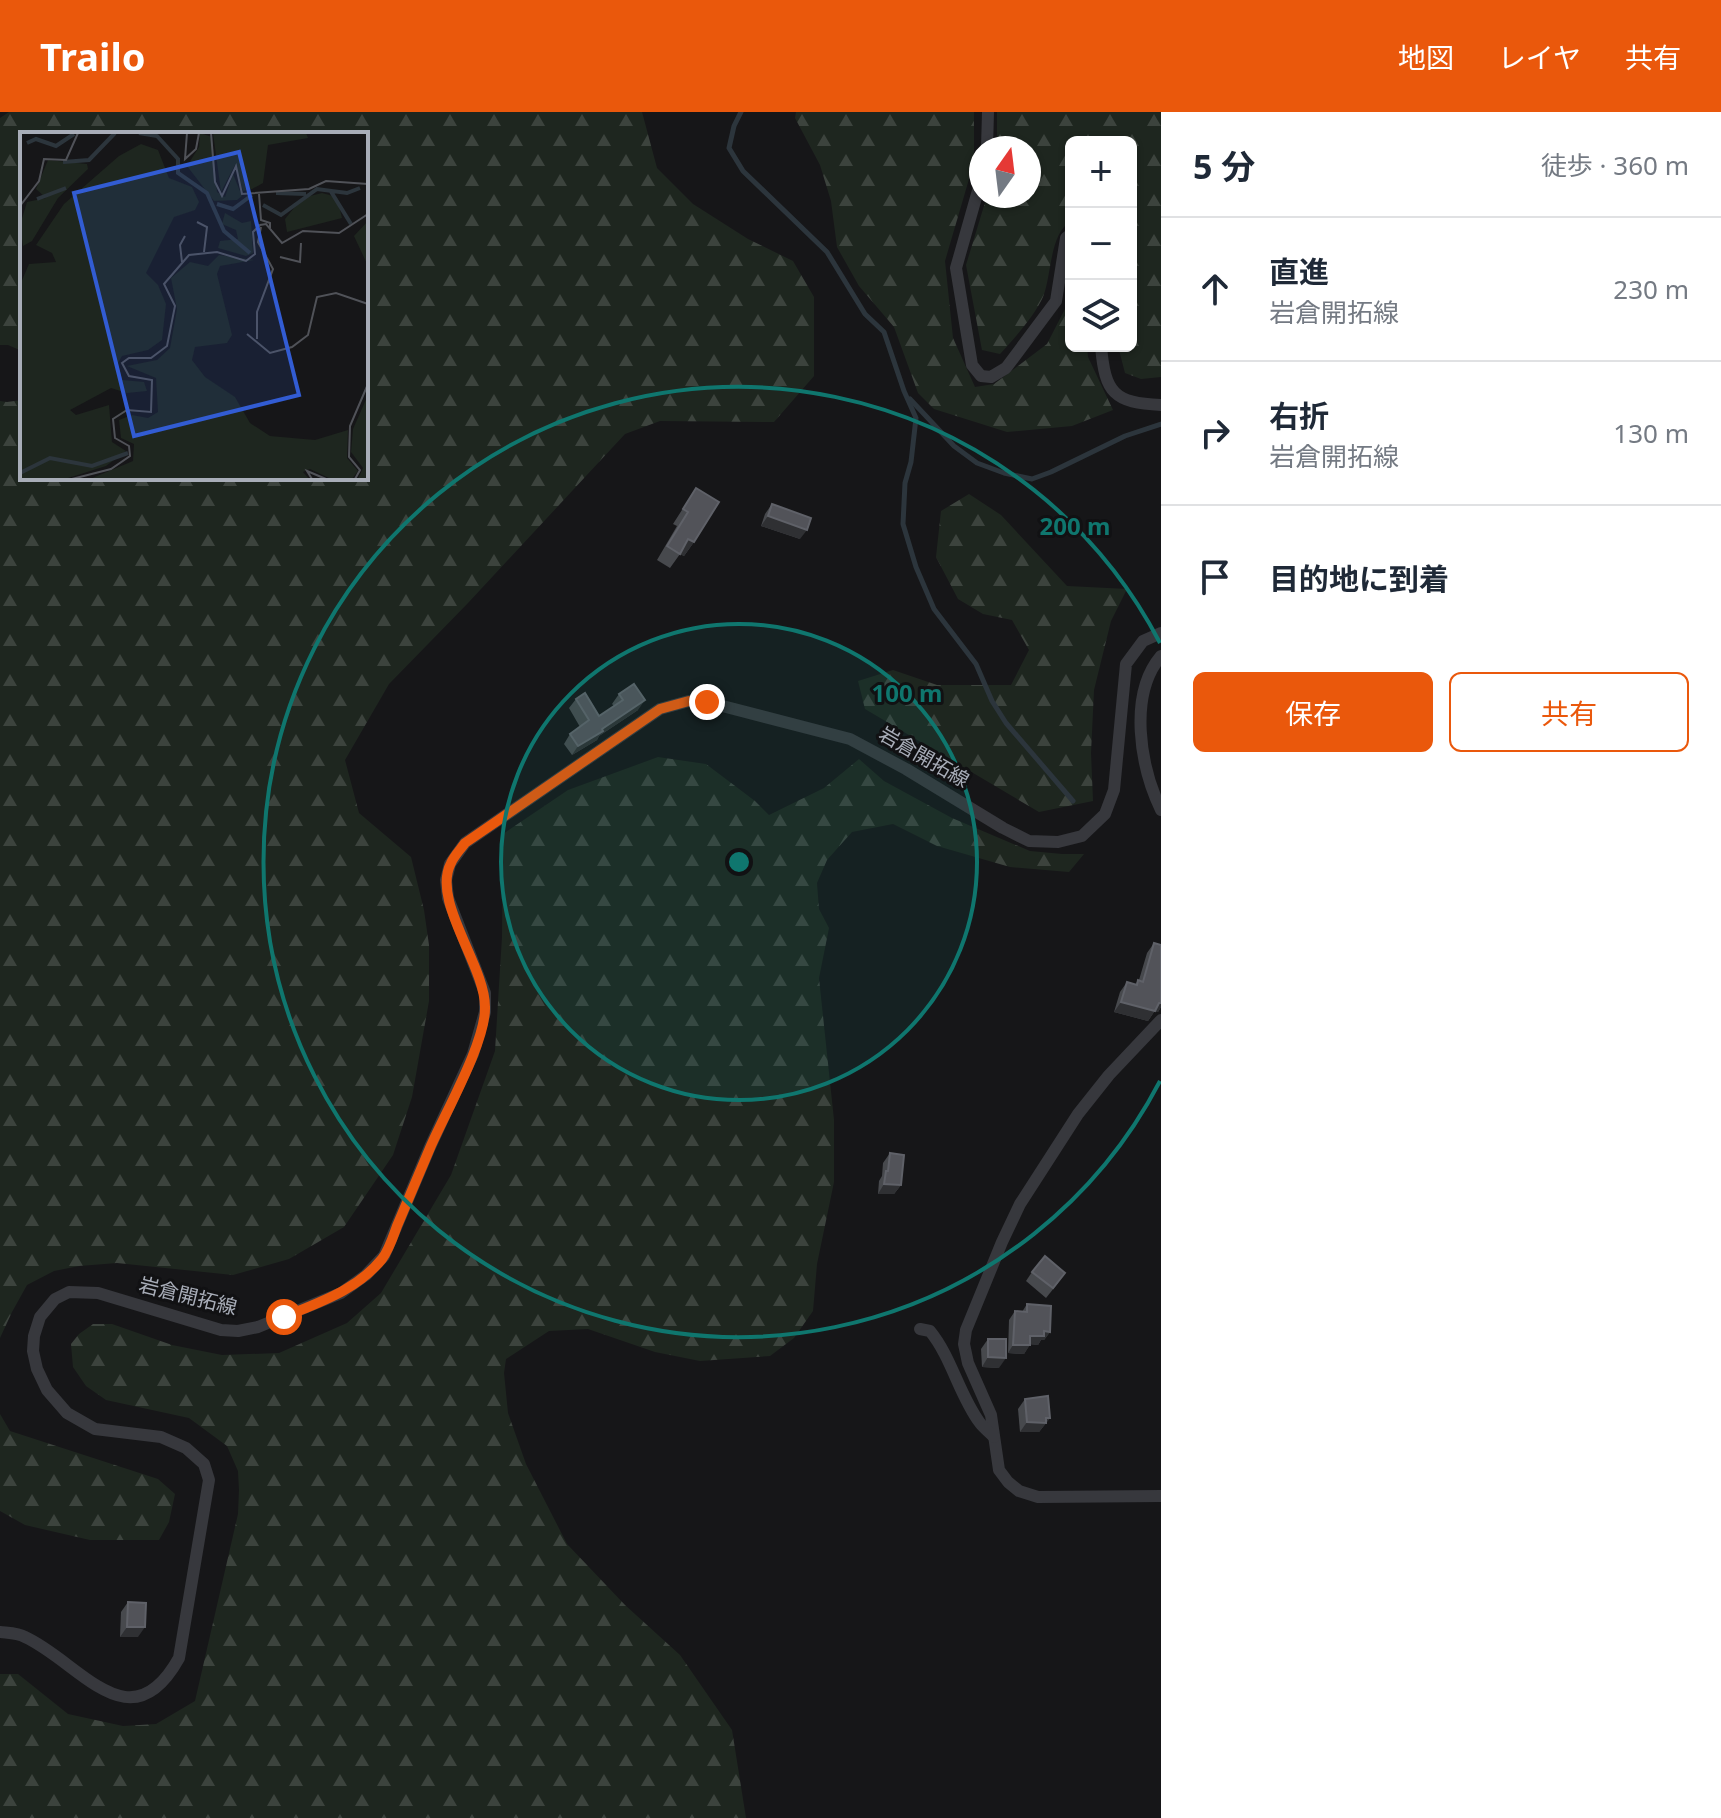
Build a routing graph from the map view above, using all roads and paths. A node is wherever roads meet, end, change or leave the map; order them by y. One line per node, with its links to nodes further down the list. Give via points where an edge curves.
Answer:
1 (988, 112): 2 (street)
2 (987, 136)
3 (973, 208): 4 (street, via 956,268 972,365 981,376 991,377 1006,368 1056,301)
4 (1065, 244)
5 (1101, 352): 6 (street, via 1117,396)
6 (1161, 405)
7 (1161, 633): 14 (street, 岩倉開拓線, via 1143,641 1126,664 1114,790 1105,814 1082,836 1029,841 850,739 689,701 660,709 465,843 450,864 448,898 485,993 485,1012 473,1054 384,1256 341,1293 238,1331 98,1293 69,1292 40,1317 33,1351 37,1369 67,1413 95,1429 161,1437 204,1464 209,1480 179,1658 169,1677 130,1699 102,1690 22,1635)
8 (1161, 656): 9 (street, via 1148,672 1142,696 1141,741)
9 (1161, 810)
10 (1161, 1020): 12 (street, via 1078,1114 1020,1204 966,1330 968,1363 991,1415)
11 (920, 1329): 12 (street, via 930,1331 941,1345 979,1422)
12 (994, 1437): 13 (street, via 999,1470 1019,1491 1038,1497)
13 (1161, 1496)
14 (0, 1632)

